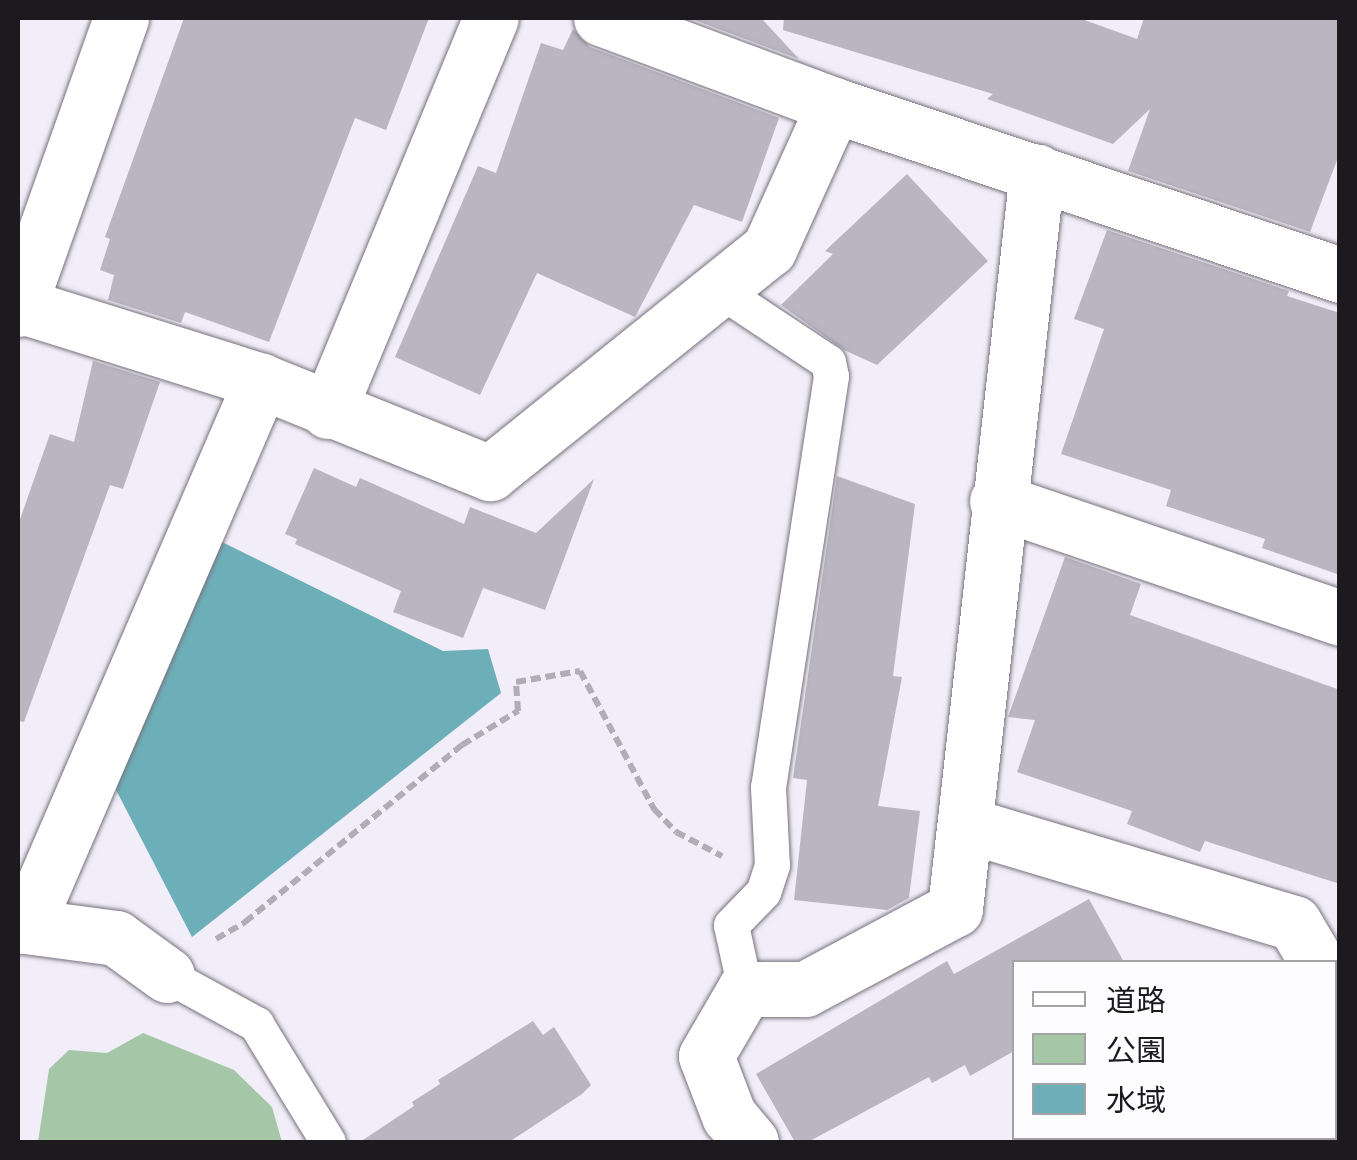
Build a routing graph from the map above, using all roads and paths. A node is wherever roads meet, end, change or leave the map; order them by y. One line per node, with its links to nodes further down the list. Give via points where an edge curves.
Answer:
1 (121, 18): 8 (street)
2 (491, 18): 10 (street)
3 (601, 18): 4 (street)
4 (834, 105): 5 (street); 7 (street, via 769,249)
5 (1037, 172): 6 (street); 11 (street)
6 (1340, 275)
7 (718, 289): 10 (street, via 490,474); 14 (lane, via 828,362 831,376 768,787)
8 (18, 307): 9 (street)
9 (261, 381): 10 (street); 15 (street)
10 (328, 411)
11 (997, 501): 12 (street); 13 (street)
12 (1340, 618)
13 (967, 824): 16 (street, via 1294,923); 18 (street, via 954,908 805,989)
14 (770, 874): 17 (path, via 676,832 654,809 580,671 516,682 518,710 462,745 246,922); 18 (lane, via 732,926)
15 (22, 925): 17 (street, via 116,938)
16 (1315, 960)
17 (166, 975): 19 (lane, via 256,1024)
18 (745, 988): 20 (street, via 706,1056 729,1116)
19 (328, 1142)
20 (751, 1142)

